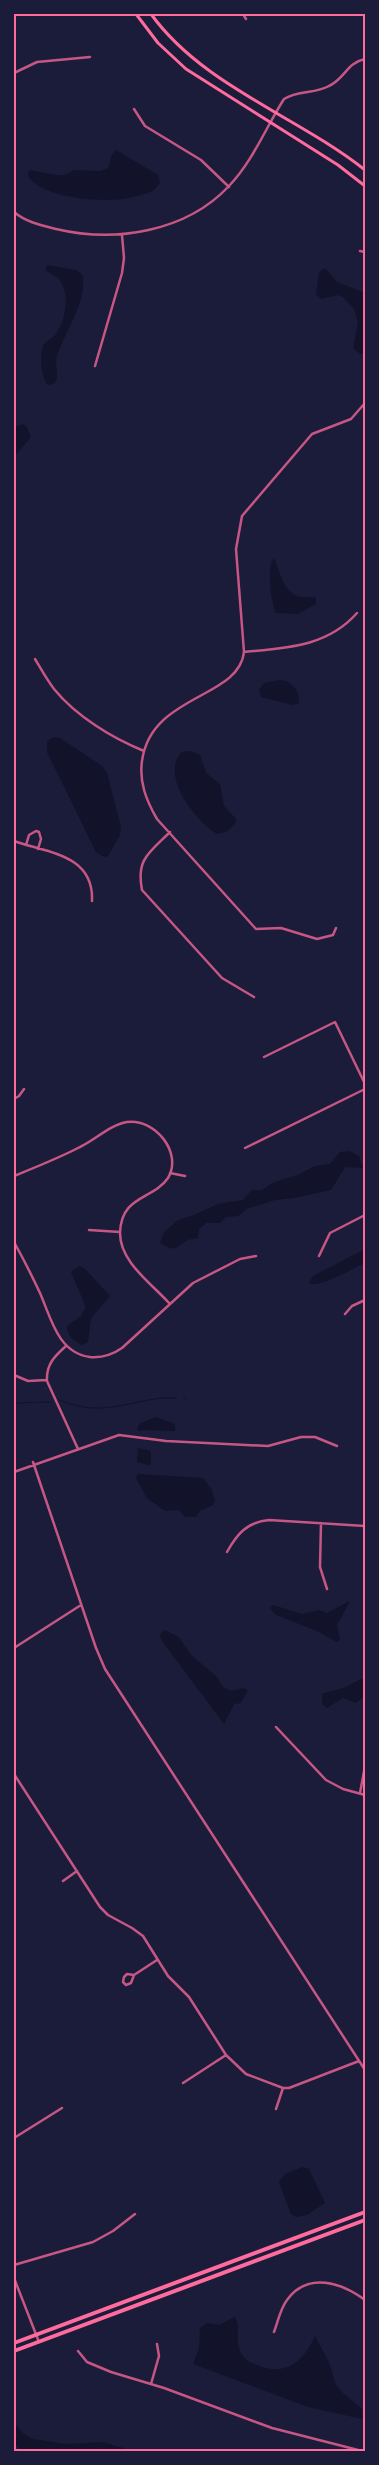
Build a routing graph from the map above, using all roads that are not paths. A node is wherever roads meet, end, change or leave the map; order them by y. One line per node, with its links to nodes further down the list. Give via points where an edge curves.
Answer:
1 (136, 14): 10 (main road, via 158,43 186,69)
2 (152, 14): 9 (main road, via 193,59)
3 (243, 14): 4 (street)
4 (246, 19)
5 (90, 57): 7 (street, via 37,62)
6 (365, 59): 9 (street, via 354,61 330,86 289,96)
7 (14, 73)
8 (134, 110): 13 (street, via 145,126 201,160)
9 (276, 111): 10 (street); 11 (main road)
10 (270, 122): 12 (main road); 13 (street)
11 (365, 170)
12 (365, 186)
13 (228, 187): 15 (street, via 207,205 186,216 166,225)
14 (14, 212): 15 (street, via 34,224 80,234)
15 (122, 235): 18 (street, via 122,273)
16 (360, 251): 17 (street)
17 (365, 252)
18 (95, 366)
19 (365, 403): 21 (street, via 351,419 312,434 242,516 236,549)
20 (357, 613): 21 (street, via 348,624 305,646)
21 (244, 652): 23 (street, via 242,666 231,678 167,715 152,732)
22 (35, 660): 23 (street, via 54,689 81,714 124,743)
23 (144, 751): 24 (street, via 141,771 148,804)
24 (170, 832): 29 (street, via 256,929 281,928 317,939 333,935); 30 (street, via 146,855 139,872 142,890 222,978)
25 (14, 841): 26 (street)
26 (26, 845): 27 (street); 27 (street, via 29,835 39,832)
27 (38, 849): 28 (street, via 67,857 78,864 92,889)
28 (92, 901)
29 (336, 928)
30 (254, 997)
31 (264, 1057): 32 (street, via 335,1022)
32 (365, 1084)
33 (24, 1089): 35 (street)
34 (365, 1089): 36 (street)
35 (14, 1099)
36 (245, 1148)
37 (170, 1173): 38 (street, via 172,1159 163,1138 152,1127 134,1122 119,1124 58,1158); 39 (street); 42 (street, via 160,1187 132,1204)
38 (14, 1176)
39 (185, 1176)
40 (365, 1215): 45 (street, via 330,1233)
41 (89, 1230): 42 (street)
42 (120, 1232): 47 (street, via 127,1257)
43 (14, 1242): 49 (street)
44 (256, 1256): 47 (street, via 240,1259 200,1279)
45 (320, 1256)
46 (365, 1300): 48 (street, via 352,1306)
47 (170, 1303): 49 (street, via 122,1348 110,1355 85,1356)
48 (345, 1314)
49 (66, 1346): 51 (street, via 51,1361)
50 (14, 1375): 51 (street, via 28,1381)
51 (47, 1380): 53 (street)
52 (337, 1446): 53 (street, via 315,1437 301,1437 268,1446 166,1441 123,1435)
53 (78, 1449): 54 (street)
54 (33, 1464): 55 (street); 60 (street)
55 (14, 1472)
56 (321, 1523): 57 (street); 58 (street, via 258,1522 239,1533); 59 (street, via 320,1560)
57 (365, 1526)
58 (227, 1552)
59 (327, 1589)
60 (81, 1605): 61 (street); 72 (street, via 105,1669)
61 (14, 1648)
62 (276, 1727): 65 (street, via 321,1776 335,1786)
63 (365, 1766): 65 (street)
64 (14, 1774): 67 (street)
65 (360, 1793): 66 (street)
66 (365, 1795)
67 (77, 1871): 68 (street); 69 (street, via 104,1911 139,1932)
68 (63, 1881)
69 (157, 1960): 70 (street); 71 (street, via 188,1997)
70 (134, 1975): 70 (street, via 132,1983 126,1985 124,1977)
71 (226, 2055): 74 (street); 75 (street, via 246,2074)
72 (359, 2061): 73 (street); 75 (street)
73 (365, 2070)
74 (183, 2083)
75 (283, 2088): 77 (street)
76 (62, 2108): 78 (street)
77 (276, 2109)
78 (14, 2138)
79 (365, 2212): 82 (main road)
80 (135, 2214): 84 (street, via 93,2242)
81 (365, 2220): 83 (main road)
82 (258, 2252): 83 (main road); 88 (main road)
83 (260, 2260): 89 (main road)
84 (14, 2265)
85 (14, 2278): 88 (street)
86 (365, 2300): 87 (street, via 339,2284 311,2284 288,2299)
87 (274, 2332)
88 (36, 2335): 89 (street); 90 (main road)
89 (39, 2342): 92 (main road)
90 (14, 2343)
91 (157, 2344): 94 (street, via 159,2356)
92 (14, 2351)
93 (78, 2351): 94 (street, via 87,2362)
94 (151, 2384): 95 (street, via 272,2428)
95 (362, 2451)

